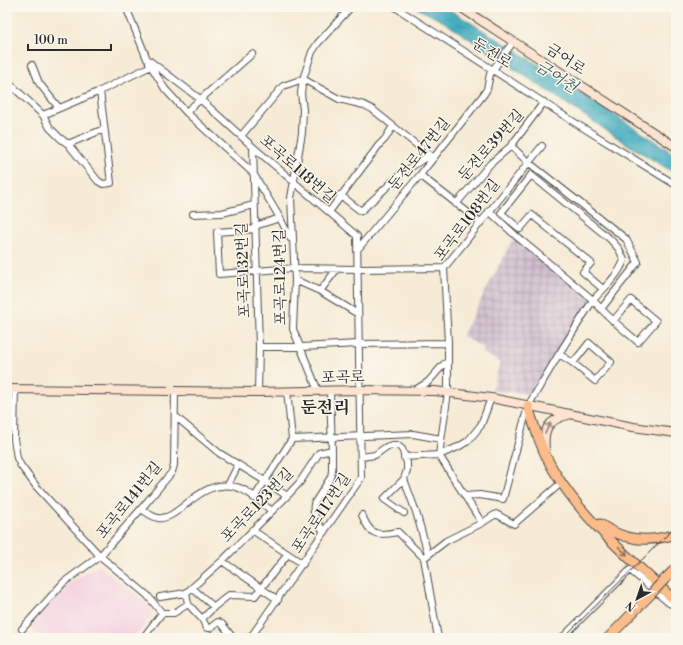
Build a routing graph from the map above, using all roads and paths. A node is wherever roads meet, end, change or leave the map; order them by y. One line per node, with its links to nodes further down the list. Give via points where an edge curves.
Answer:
1 (126, 7): 7 (street)
2 (352, 7): 11 (street, 포곡로124번길, via 318,43 312,52)
3 (395, 7): 10 (street, 둔전로)
4 (460, 7): 5 (street, 금어로)
5 (513, 42): 10 (street, 둔전로47번길); 26 (street, 금어로)
6 (252, 54): 14 (street)
7 (147, 59): 9 (street); 14 (street, 포곡로118번길)
8 (32, 65): 16 (street, via 39,84)
9 (151, 66): 13 (street); 17 (street, via 165,90)
10 (494, 70): 15 (street, 둔전로); 27 (street, 둔전로47번길, via 490,74 484,94)
11 (303, 79): 19 (street, via 339,99 372,109); 21 (street, via 283,86); 31 (street, 포곡로124번길, via 302,133)
12 (11, 85): 18 (street)
13 (100, 91): 16 (street); 20 (street)
14 (200, 99): 17 (street); 21 (street, 포곡로118번길)
15 (544, 102): 23 (street, 둔전로39번길); 32 (street, 둔전로)
16 (59, 108): 18 (street)
17 (186, 112): 29 (street)
18 (43, 115): 22 (street, via 50,128)
19 (393, 126): 27 (street); 33 (street)
20 (104, 129): 22 (street); 22 (street, via 111,183 103,184 98,181)
21 (241, 136): 25 (street, 포곡로118번길)
22 (68, 144)
23 (511, 146): 28 (street); 34 (street, 둔전로39번길, via 490,164)
24 (542, 146): 28 (street, 포곡로108번길)
25 (253, 147): 29 (street, 포곡로132번길); 31 (street, 포곡로118번길)
26 (676, 147)
27 (433, 158): 30 (street, 둔전로47번길); 33 (street, via 424,158 402,173 361,211)
28 (528, 162): 36 (street, 포곡로108번길); 53 (street, via 626,239 638,262)
29 (253, 173): 35 (street, 포곡로132번길); 39 (street)
30 (420, 175): 34 (street); 43 (street, 둔전로47번길)
31 (294, 181): 37 (street, 포곡로118번길); 42 (street, 포곡로124번길, via 291,198)
32 (676, 185)
33 (340, 195): 37 (street)
34 (456, 204): 40 (street)
35 (254, 205): 38 (street, via 222,213); 41 (street, 포곡로132번길)
36 (489, 211): 40 (street, 포곡로108번길); 52 (street)
37 (329, 212): 43 (street, 포곡로118번길, via 357,236)
38 (193, 214)
39 (280, 218): 41 (street); 42 (street)
40 (480, 222): 45 (street, 포곡로108번길)
41 (255, 227): 48 (street, 포곡로132번길); 48 (street, via 217,232 219,274)
42 (292, 243): 44 (street, 포곡로124번길)
43 (357, 250): 47 (street, 포곡로118번길)
44 (294, 268): 46 (street); 48 (street); 49 (street, 포곡로124번길)
45 (444, 268): 47 (street); 57 (street, 포곡로108번길)
46 (337, 269): 47 (street); 51 (street)
47 (357, 269): 54 (street, 포곡로118번길)
48 (256, 272): 58 (street, 포곡로132번길)
49 (295, 280): 51 (street); 59 (street, 포곡로124번길, via 293,329)
50 (603, 290): 50 (street, via 622,267 624,260 619,249 531,175 501,213 520,229 532,214 591,263 583,272); 52 (street)
51 (320, 291): 54 (street)
52 (593, 300): 53 (street); 60 (street)
53 (601, 309): 55 (street)
54 (358, 314): 56 (street, 포곡로118번길)
55 (613, 321): 55 (street, via 638,342 656,321 631,300)
56 (358, 344): 57 (street); 59 (street); 64 (street, 포곡로118번길)
57 (448, 344): 61 (street, 포곡로108번길)
58 (258, 347): 59 (street); 70 (street, 포곡로132번길)
59 (301, 347): 68 (street, 포곡로124번길)
60 (559, 354): 62 (street); 73 (street)
61 (448, 362): 65 (street, via 428,382); 71 (street, 포곡로108번길)
62 (574, 363): 62 (street, via 595,381 611,362 589,343)
63 (11, 389): 66 (street, 포곡로); 104 (street, via 14,439 21,466)
64 (359, 390): 65 (street, 포곡로); 69 (street, 포곡로); 77 (street, 포곡로117번길)
65 (415, 390): 71 (street, 포곡로)
66 (175, 391): 70 (street, 포곡로); 75 (street, 포곡로141번길)
67 (286, 391): 68 (street, 포곡로); 70 (street, 포곡로); 79 (street)
68 (318, 391): 69 (street, 포곡로)
69 (330, 391): 78 (street)
70 (258, 392)
71 (448, 392): 72 (street, 포곡로); 80 (street, 포곡로108번길)
72 (491, 398): 73 (street, 포곡로); 82 (street, via 481,425 474,434 463,444)
73 (528, 406): 74 (street, 포곡로); 85 (main road); 92 (street, via 503,499 480,495)
74 (572, 414): 76 (street, 포곡로); 85 (street, one-way to 74, via 544,440 547,427 556,418)
75 (175, 416): 86 (street, via 219,453); 94 (street, 포곡로141번길, via 172,472)
76 (676, 433)
77 (361, 437): 78 (street); 80 (street, via 413,434); 83 (street, 포곡로117번길)
78 (332, 438): 79 (street); 81 (street)
79 (292, 439): 88 (street)
80 (441, 439): 82 (street, 포곡로108번길)
81 (332, 450): 91 (street, 포곡로123번길, via 319,453 300,482); 101 (street, via 331,477 313,510)
82 (439, 455): 84 (street); 92 (street)
83 (361, 457): 84 (street, via 375,455 392,445 402,449); 101 (street, 포곡로117번길, via 361,478)
84 (404, 457): 87 (street, via 407,470)
85 (546, 457): 89 (main road)
86 (238, 465): 88 (street); 90 (street)
87 (404, 479): 96 (street, via 384,499); 105 (street, via 416,512)
88 (265, 480): 91 (street); 93 (street)
89 (561, 483): 97 (main road); 99 (street, via 514,524 496,514)
90 (228, 485): 93 (street, via 237,487); 94 (street, via 203,491 167,517 159,518)
91 (287, 496): 95 (street, 포곡로123번길)
92 (465, 496): 99 (street)
93 (254, 498): 95 (street)
94 (142, 509): 104 (street, 포곡로141번길)
95 (272, 511): 100 (street, 포곡로123번길)
96 (404, 513)
97 (585, 514): 102 (main road, via 604,527 632,538 660,539); 114 (main road, one-way to 114)
98 (362, 515): 105 (street, via 366,526 377,535 398,532)
99 (482, 524): 105 (street, via 455,536)
100 (252, 530): 103 (street); 106 (street, 포곡로123번길)
101 (324, 532): 107 (street, 포곡로117번길)
102 (676, 534)
103 (288, 554): 107 (street); 110 (street)
104 (100, 556): 118 (street, 포곡로141번길, via 147,596); 120 (street, via 64,582)
105 (426, 556): 124 (street)
106 (222, 561): 109 (street, 포곡로123번길); 110 (street)
107 (303, 564): 113 (street, 포곡로117번길)
108 (676, 568): 126 (main road, bridge)
109 (192, 588): 111 (street, 포곡로123번길); 117 (street)
110 (262, 589): 113 (street); 117 (street, via 255,596 229,595)
111 (186, 594): 112 (street); 115 (street)
112 (160, 597)
113 (278, 600): 121 (street, 포곡로117번길)
114 (676, 600)
115 (188, 604): 118 (street, via 174,613); 119 (street)
116 (676, 606): 125 (street, via 630,570)
117 (214, 607): 119 (street)
118 (162, 613): 122 (street)
119 (202, 619): 123 (street, via 207,628 218,622 222,624)
120 (22, 629)
121 (251, 636)
122 (143, 638)
123 (233, 638)
124 (438, 638)
125 (562, 638)
126 (608, 638)

